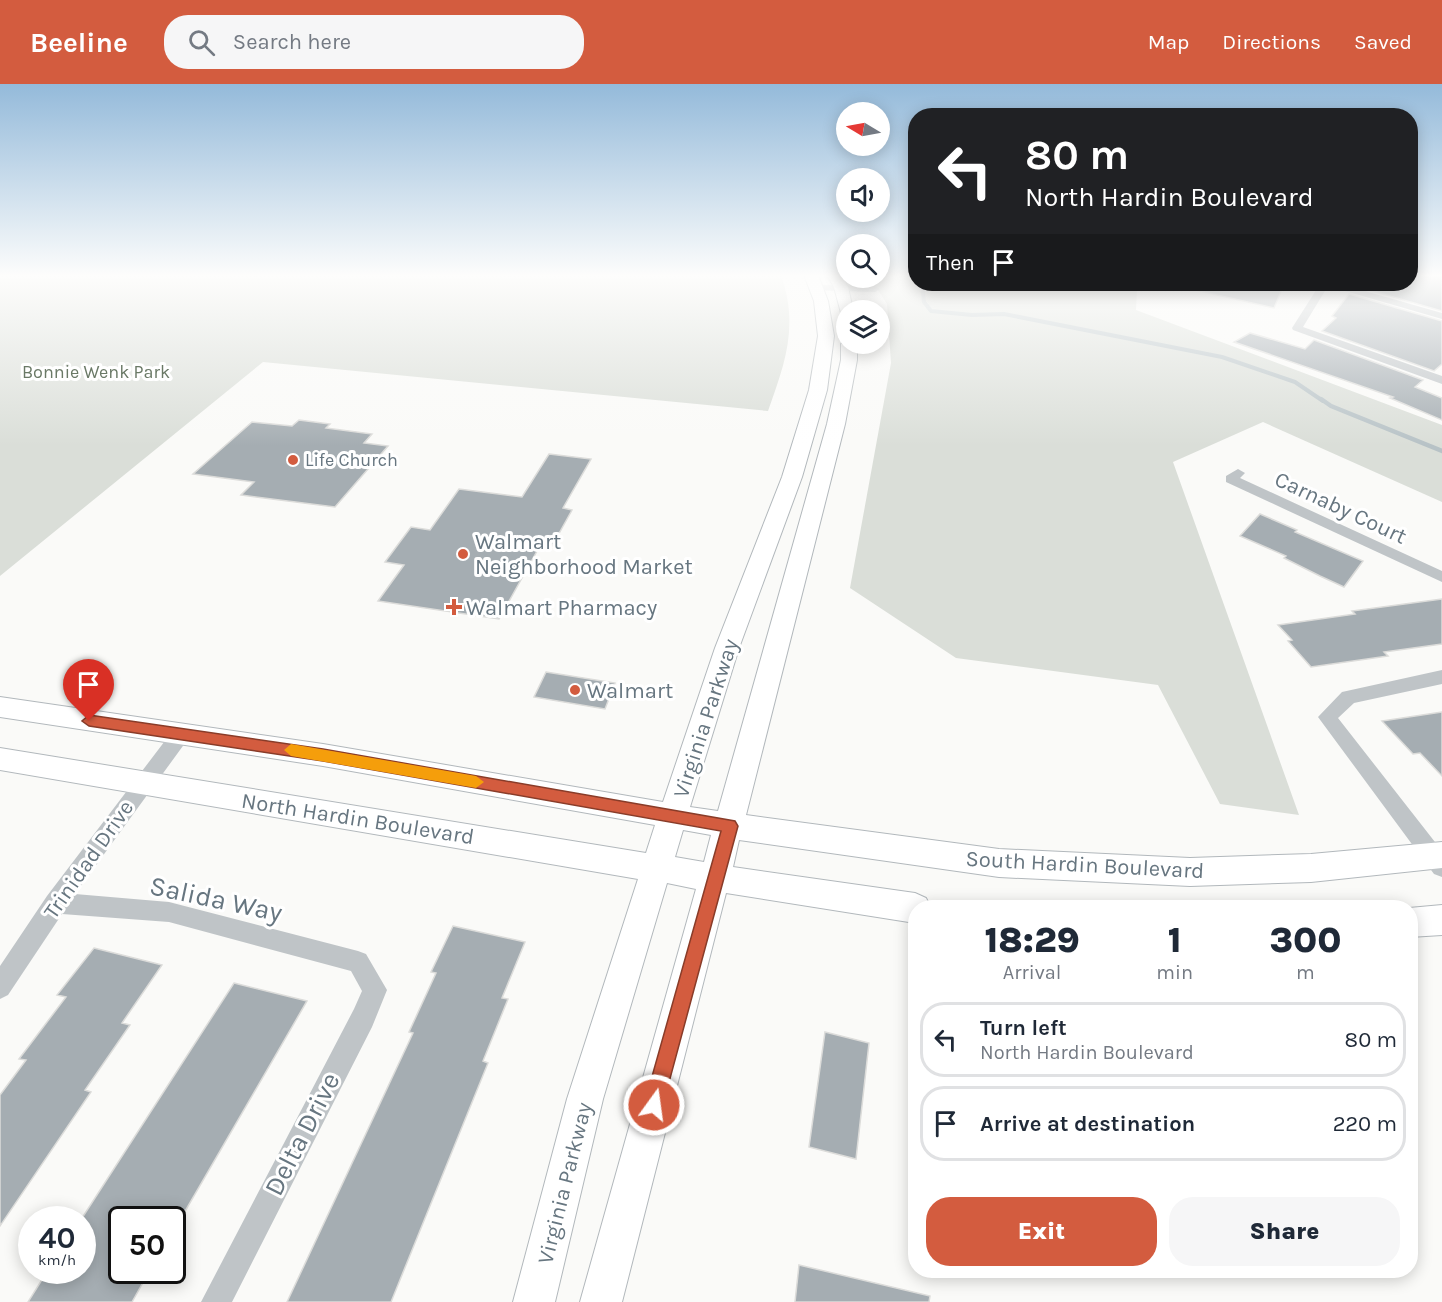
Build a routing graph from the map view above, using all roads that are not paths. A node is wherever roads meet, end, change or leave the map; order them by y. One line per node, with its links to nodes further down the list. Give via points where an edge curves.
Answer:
1 (825, 332): 5 (main road, Virginia Parkway, via 818,390)
2 (1308, 332): 4 (street)
3 (849, 354): 6 (main road)
4 (1442, 380)
5 (808, 421): 6 (main road); 14 (main road, Virginia Parkway, via 792,477 727,648)
6 (836, 424): 15 (main road)
7 (1238, 473): 8 (street, Carnaby Court, via 1231,479)
8 (1442, 577)
9 (1442, 677): 16 (street, via 1348,697 1327,717)
10 (0, 707): 11 (main road)
11 (181, 734): 13 (street, Trinidad Drive); 14 (main road)
12 (0, 759): 13 (main road, North Hardin Boulevard)
13 (142, 783): 17 (main road, North Hardin Boulevard); 19 (street, Trinidad Drive)
14 (673, 816): 15 (main road); 17 (main road, Virginia Parkway)
15 (730, 826): 16 (main road, South Hardin Boulevard, via 999,863 1155,871 1311,868); 18 (main road)
16 (1439, 859)
17 (657, 866): 18 (main road, North Hardin Boulevard); 26 (main road, Virginia Parkway, via 585,1099)
18 (716, 878): 20 (main road); 27 (main road)
19 (55, 903): 23 (street, Salida Way, via 170,912); 24 (street, Trinidad Drive)
20 (908, 907)
21 (1442, 920): 22 (main road)
22 (1418, 922)
23 (362, 966): 25 (street, Delta Drive, via 375,990 363,1018)
24 (0, 987)
25 (216, 1302)
26 (534, 1302)
27 (602, 1302)

